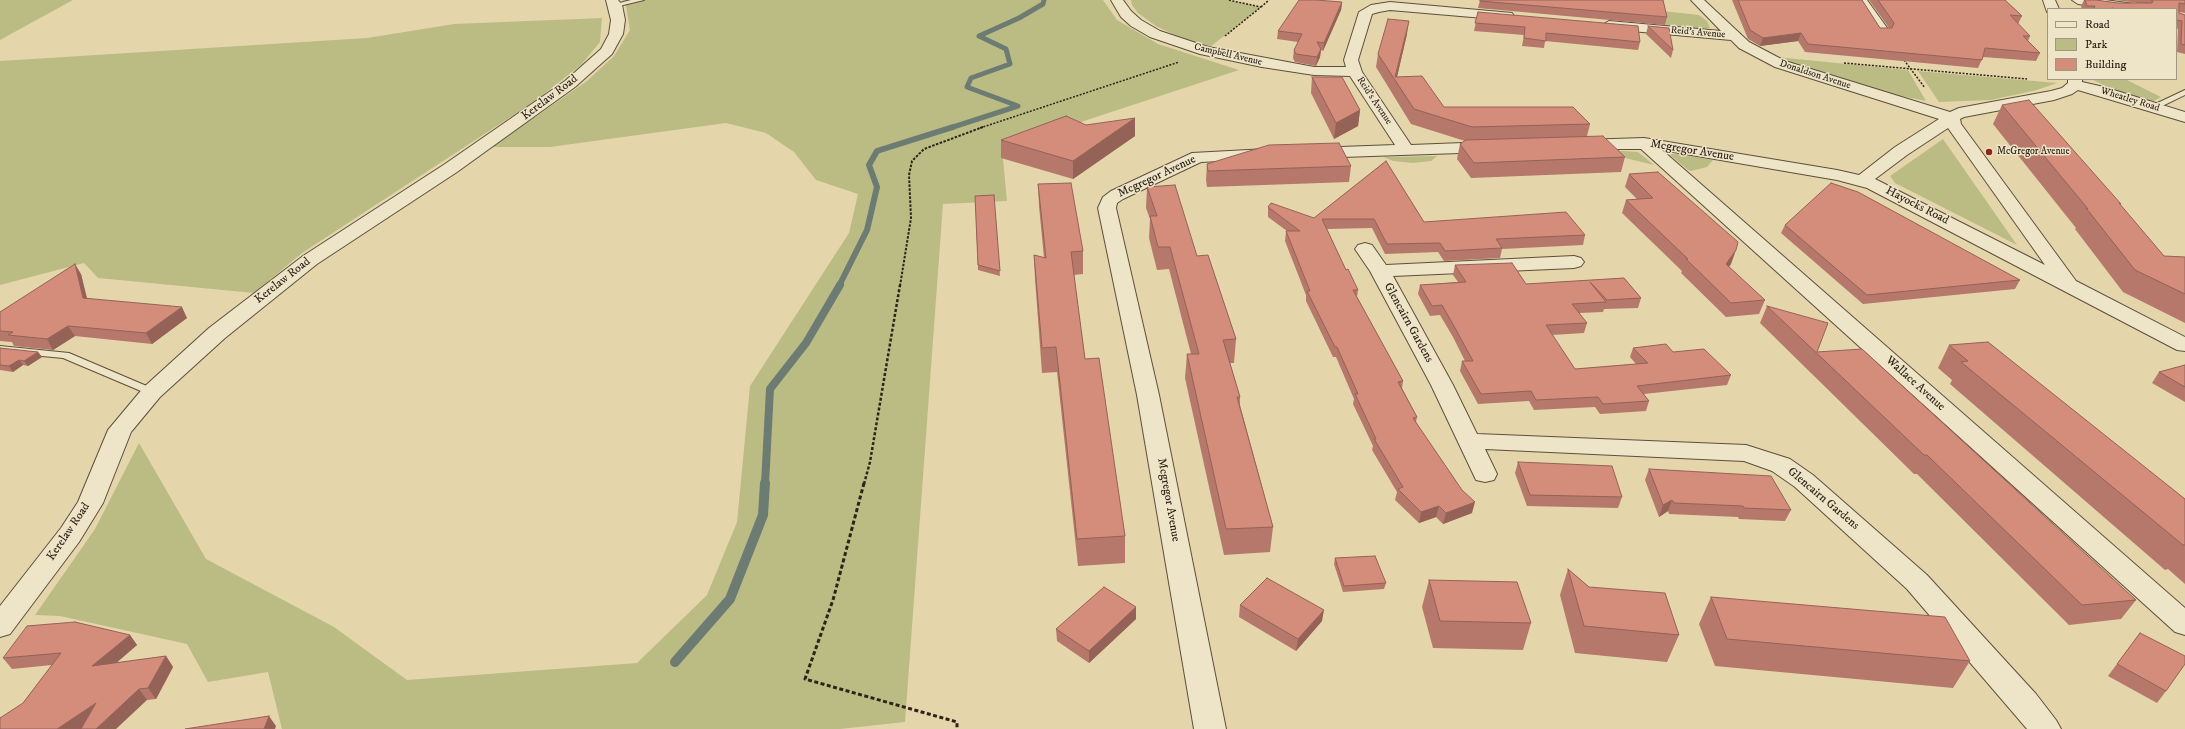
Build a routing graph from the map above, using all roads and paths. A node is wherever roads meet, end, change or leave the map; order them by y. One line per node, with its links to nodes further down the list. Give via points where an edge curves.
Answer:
1 (640, 0): 8 (lane)
2 (1117, 0): 16 (street, Campbell Avenue, via 1126,14 1154,34)
3 (1228, 0): 9 (path)
4 (1269, 0): 9 (path)
5 (1696, 0): 15 (street, Donaldson Avenue)
6 (1861, 0): 14 (street)
7 (2078, 0): 11 (street)
8 (613, 2): 37 (street, Kerelaw Road, via 618,20 616,34 607,51 570,84 451,168 310,260 217,333)
9 (1261, 6): 16 (path)
10 (1453, 6): 12 (street, Reid's Avenue); 19 (street, Reid's Avenue, via 1390,6 1368,10 1351,60)
11 (2134, 8)
12 (1522, 17)
13 (1594, 24): 15 (street, Reid's Avenue)
14 (1884, 32): 18 (path)
15 (1733, 36): 25 (street, Donaldson Avenue, via 1744,45 1780,64)
16 (1205, 52): 19 (street, Campbell Avenue, via 1307,70); 42 (path, via 949,138 924,149 912,161 909,175 911,218 870,462 833,600 805,679 957,722)
17 (1840, 62): 18 (path)
18 (1912, 69): 20 (path); 25 (path, via 1936,104)
19 (1355, 72): 29 (street, Reid's Avenue)
20 (2028, 79)
21 (2075, 82): 23 (street, Wheatley Road); 25 (street, via 2067,91 2054,95 1964,112)
22 (2185, 92): 23 (lane)
23 (2153, 107): 24 (street, Wheatley Road)
24 (2185, 117)
25 (1952, 118): 30 (street, via 1901,151); 34 (street, Hayocks Road, via 1953,124)
26 (1644, 143): 27 (street, Mcgregor Avenue); 30 (street, Mcgregor Avenue); 40 (street, Wallace Avenue)
27 (1563, 146)
28 (1510, 147): 29 (street, Mcgregor Avenue)
29 (1406, 149): 43 (street, Mcgregor Avenue, via 1198,157 1109,201 1107,208 1148,395)
30 (1862, 181): 34 (street, Hayocks Road, via 1883,188)
31 (1365, 249): 33 (street)
32 (1574, 262): 33 (street, Glencairn Gardens)
33 (1380, 272): 38 (street, Glencairn Gardens, via 1442,385)
34 (2068, 284): 35 (street, Hayocks Road)
35 (2185, 345)
36 (0, 349): 37 (lane, via 65,355)
37 (152, 392): 41 (street, Kerelaw Road, via 120,430 96,490 70,535)
38 (1468, 441): 39 (street, Glencairn Gardens); 44 (street, Glencairn Gardens, via 1746,453 1781,465 1827,501 1917,582 2025,702)
39 (1485, 474)
40 (2185, 624)
41 (0, 626)
42 (958, 729)
43 (1210, 729)
44 (2045, 729)

